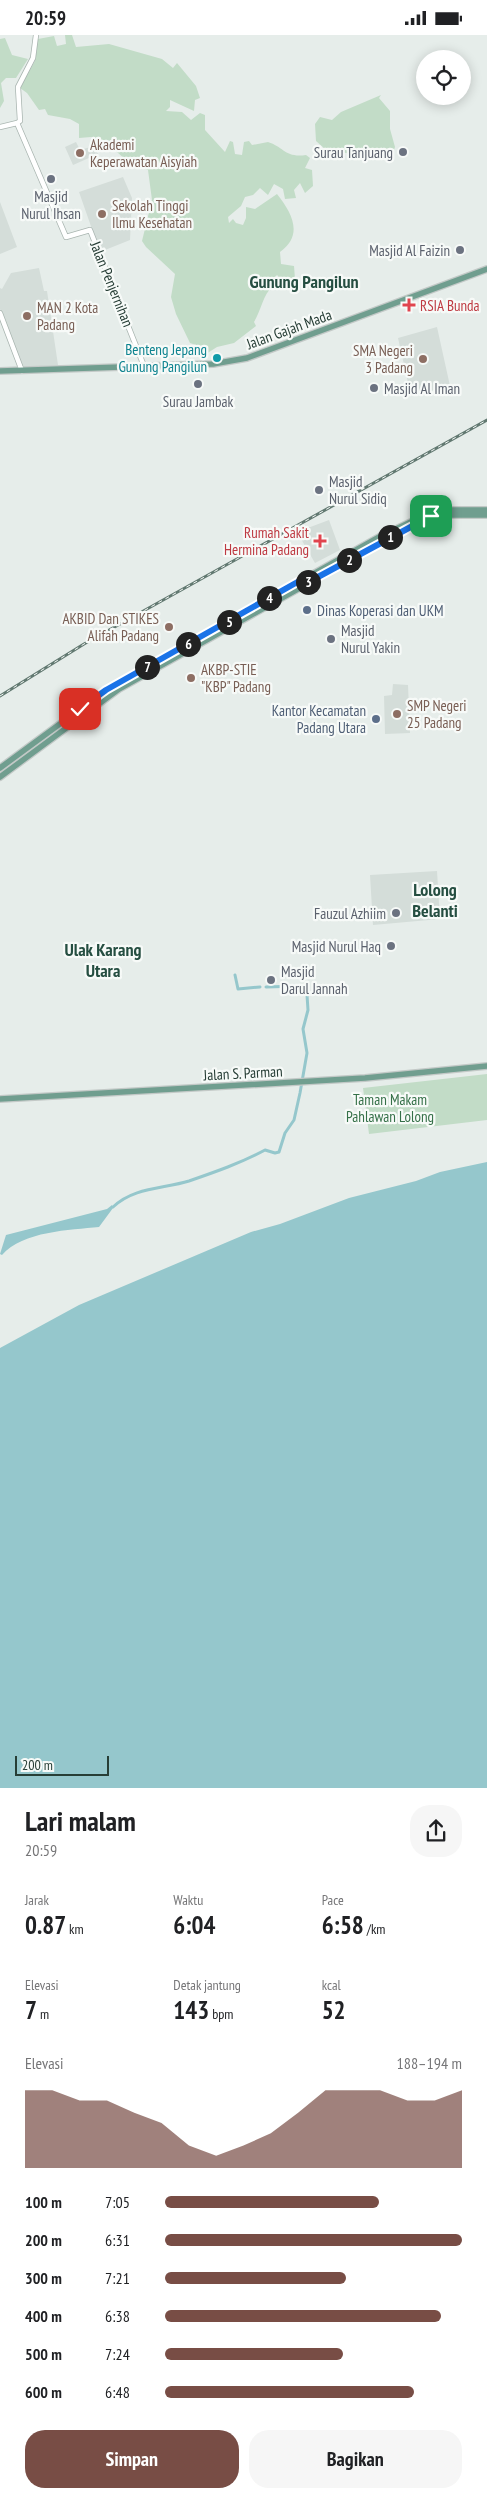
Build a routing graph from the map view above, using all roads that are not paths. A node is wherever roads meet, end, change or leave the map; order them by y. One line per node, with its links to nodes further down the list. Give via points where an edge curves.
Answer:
1 (36, 35): 2 (street, via 33,58 18,87 20,121)
2 (17, 123): 3 (street); 6 (street, Jalan Penjernihan, via 66,237 90,230)
3 (0, 127)
4 (487, 269): 6 (main road, Jalan Gajah Mada, via 257,355 213,364)
5 (0, 313): 8 (street)
6 (144, 366): 8 (main road, Jalan Gajah Mada)
7 (0, 371): 8 (main road, Jalan Gajah Mada)
8 (22, 371)
9 (487, 510): 11 (main road, via 428,512)
10 (487, 515): 11 (main road, via 425,518)
11 (303, 581): 12 (main road)
12 (246, 615): 13 (main road, via 106,690); 14 (main road, via 108,695)
13 (0, 768)
14 (0, 777)
15 (487, 1066): 16 (main road, Jalan S. Parman, via 387,1077)
16 (0, 1099)

